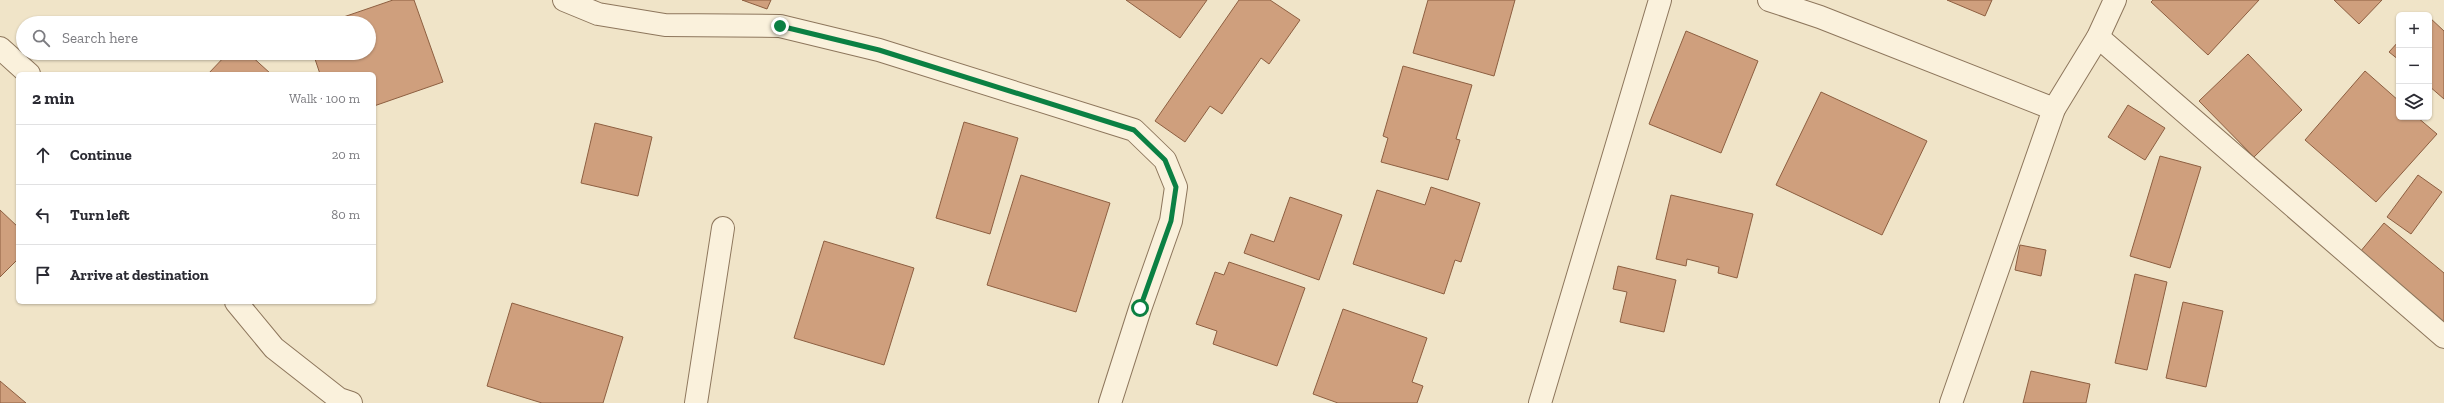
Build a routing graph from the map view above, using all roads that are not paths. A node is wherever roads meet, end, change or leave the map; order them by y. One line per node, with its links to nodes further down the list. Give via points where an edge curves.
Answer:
1 (564, 0): 14 (street, via 598,14 665,25 780,26 879,50 1134,130 1165,160 1176,187 1171,221)
2 (1660, 0): 15 (street)
3 (1769, 0): 8 (street, via 1820,17)
4 (2115, 0): 5 (street)
5 (2098, 37): 8 (street); 11 (street)
6 (0, 48): 7 (street)
7 (27, 72)
8 (2054, 109): 16 (street)
9 (723, 228): 13 (street)
10 (238, 304): 12 (street, via 274,348 339,398)
11 (2444, 338)
12 (351, 403)
13 (696, 403)
14 (1110, 403)
15 (1540, 403)
16 (1951, 403)

